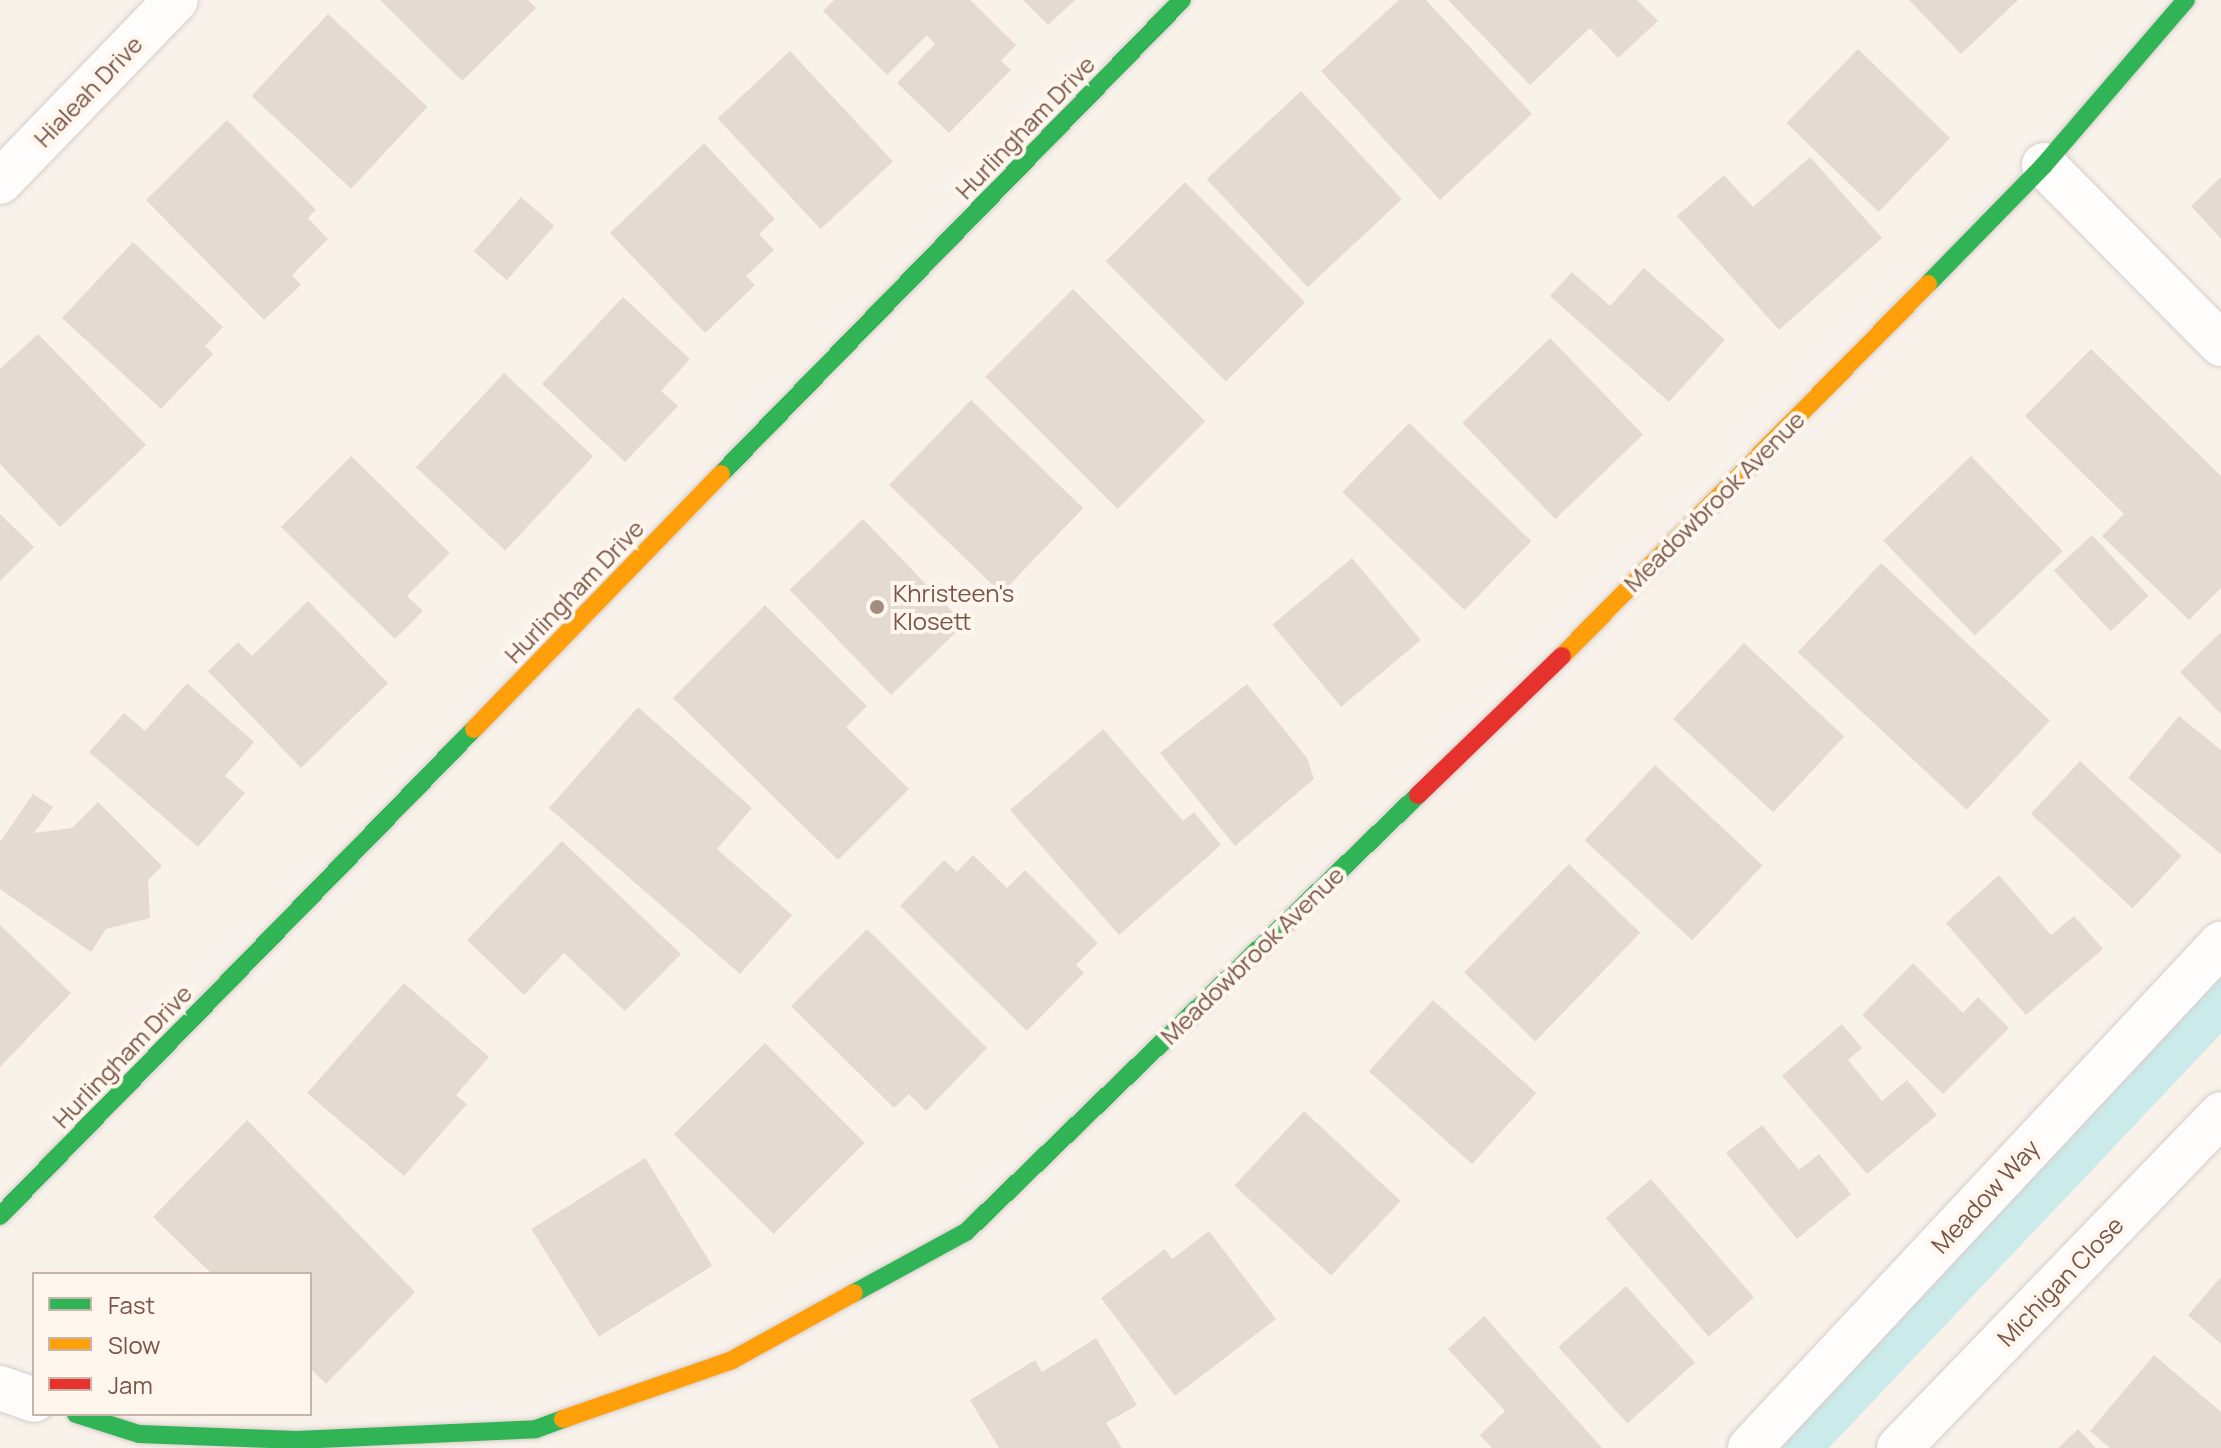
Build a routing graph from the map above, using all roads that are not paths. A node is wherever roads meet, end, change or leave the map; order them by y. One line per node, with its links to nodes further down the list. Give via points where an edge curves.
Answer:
1 (176, 0): 5 (street, Hialeah Drive)
2 (1182, 0): 9 (street, Hurlingham Drive)
3 (2186, 0): 4 (street, Meadowbrook Avenue)
4 (2044, 165): 6 (street); 10 (street, Meadowbrook Avenue, via 1539,679 966,1232 732,1360 536,1429 297,1440 139,1434)
5 (0, 182)
6 (2221, 344)
7 (2221, 944): 11 (street, Meadow Way)
8 (2221, 1114): 12 (street, Michigan Close)
9 (0, 1216)
10 (82, 1416)
11 (1750, 1448)
12 (1899, 1448)

